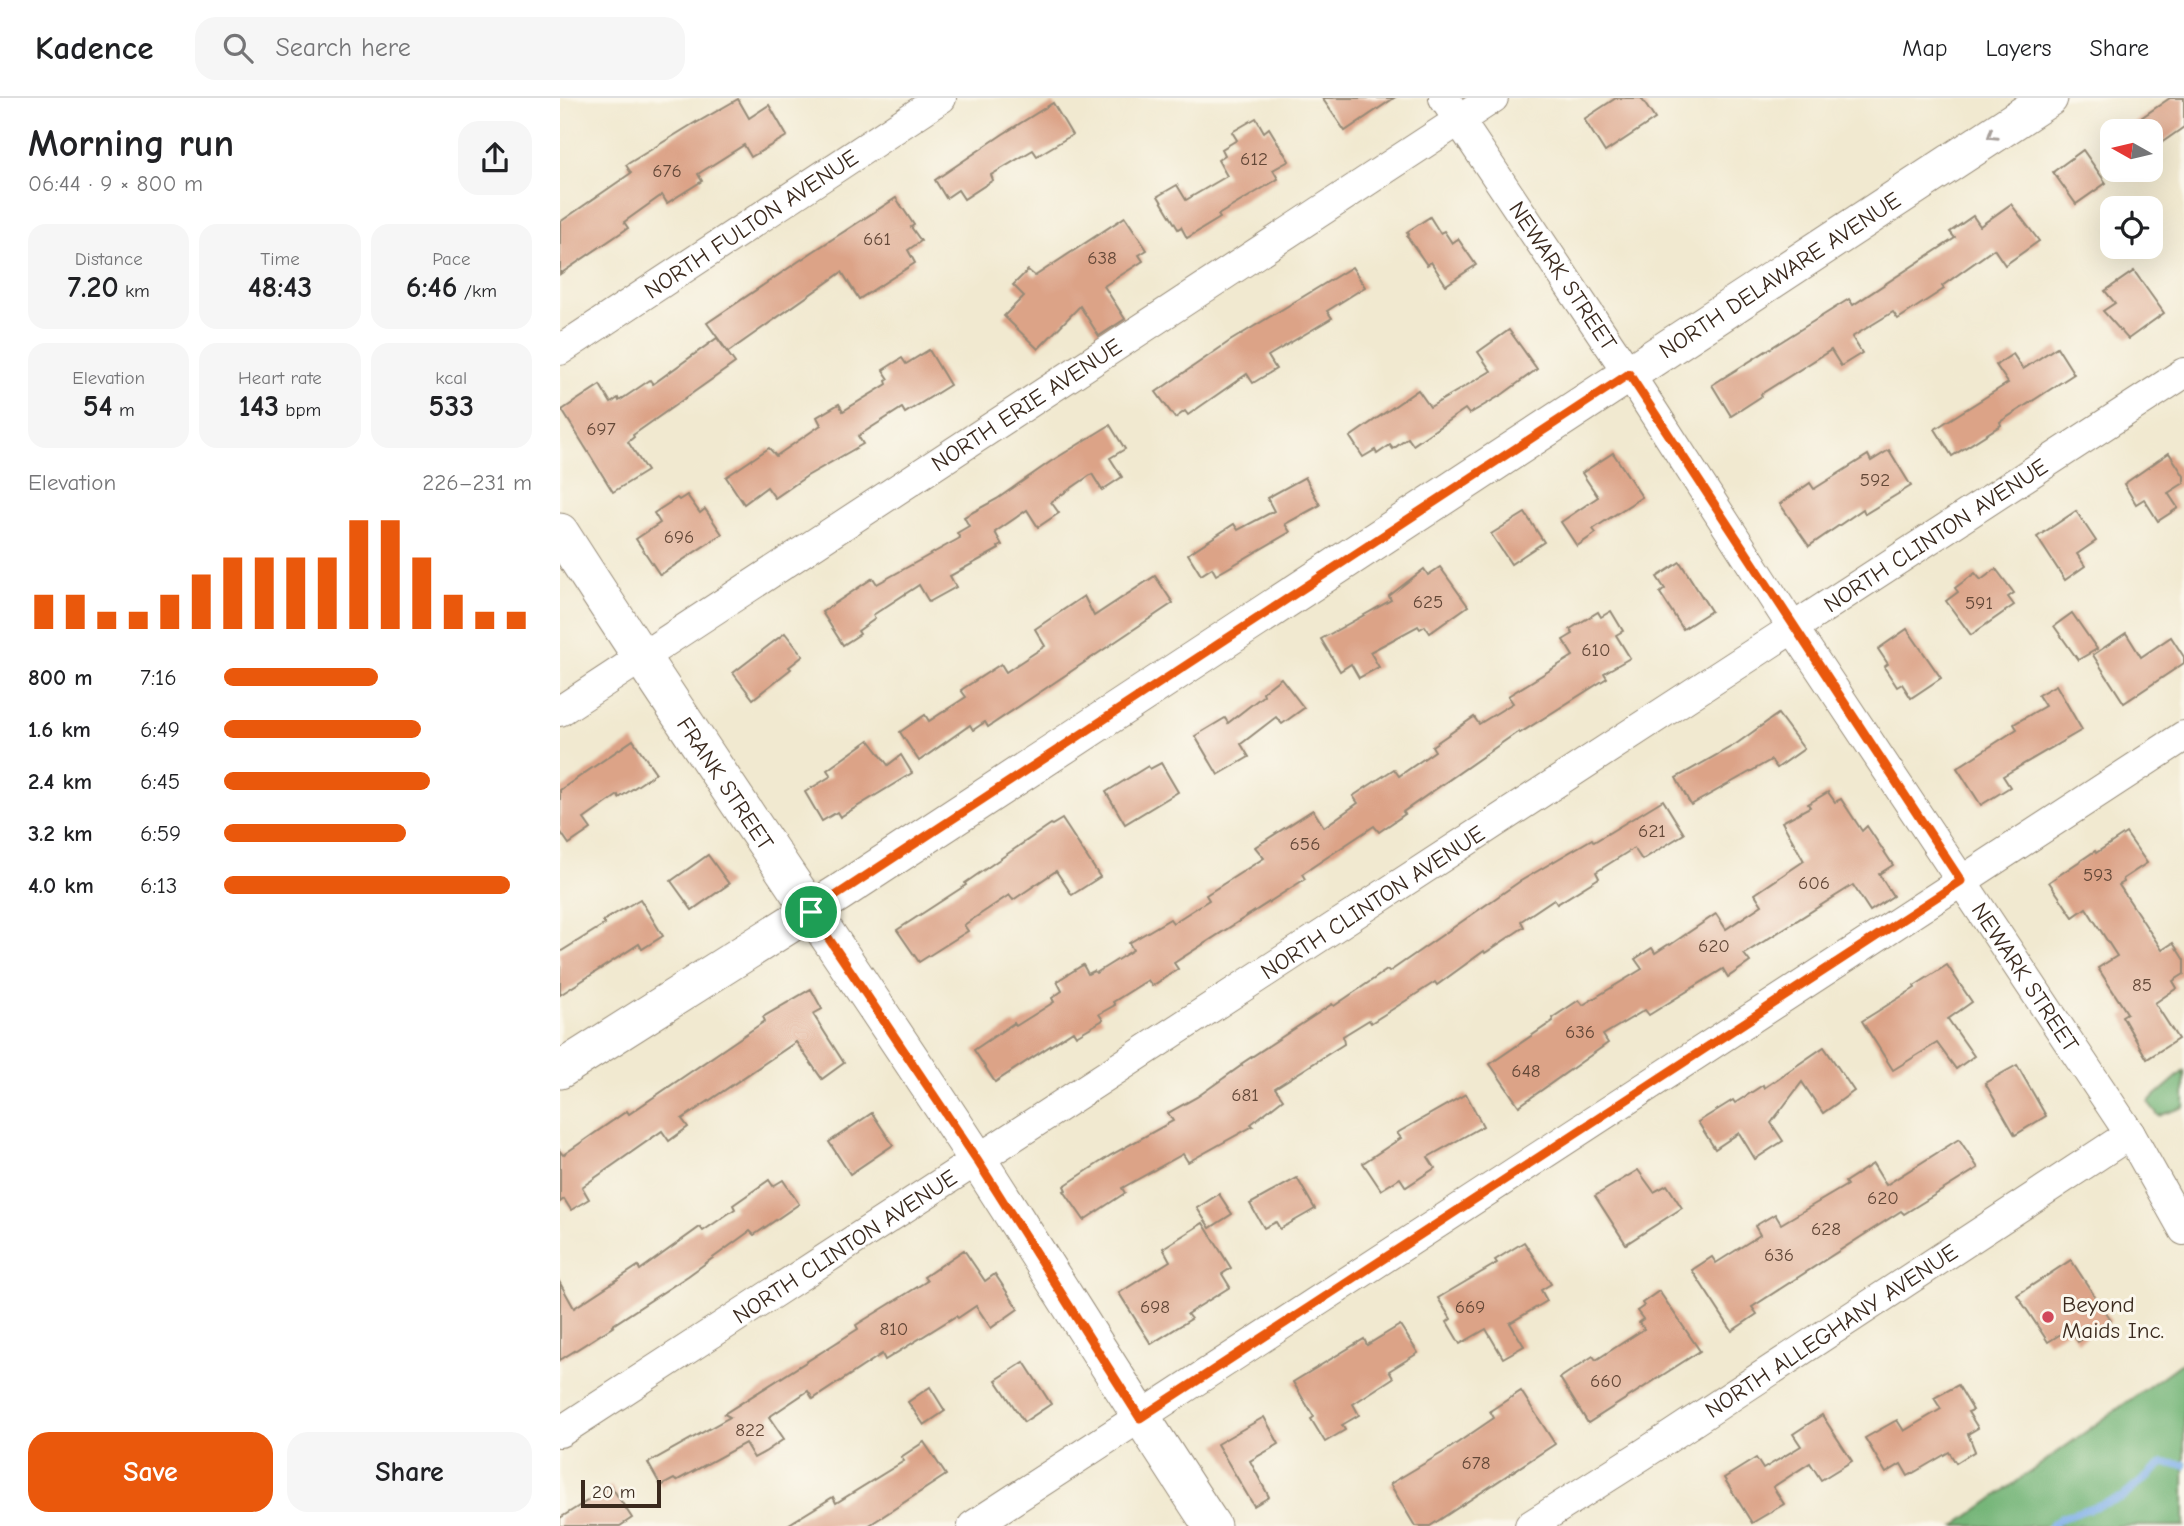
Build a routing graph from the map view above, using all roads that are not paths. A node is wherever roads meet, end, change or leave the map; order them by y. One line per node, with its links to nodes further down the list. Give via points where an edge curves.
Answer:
1 (941, 98): 5 (street, NORTH FULTON AVENUE)
2 (1493, 98): 4 (street, NORTH ERIE AVENUE)
3 (2049, 98): 7 (street, NORTH DELAWARE AVENUE, one-way to 7)
4 (1451, 109): 7 (street, NEWARK STREET); 10 (street, NORTH ERIE AVENUE)
5 (560, 350)
6 (2184, 373): 9 (street, NORTH CLINTON AVENUE)
7 (1629, 374): 9 (street, NEWARK STREET); 14 (street, NORTH DELAWARE AVENUE)
8 (560, 532): 10 (street, FRANK STREET)
9 (1793, 628): 13 (street, NEWARK STREET); 17 (street, NORTH CLINTON AVENUE)
10 (641, 658): 11 (street, NORTH ERIE AVENUE); 14 (street, FRANK STREET)
11 (560, 711)
12 (2184, 736): 13 (street)
13 (1961, 881): 16 (street, NEWARK STREET); 19 (street)
14 (811, 912): 15 (street, NORTH DELAWARE AVENUE); 17 (street, FRANK STREET)
15 (560, 1070)
16 (2130, 1134): 18 (street, NEWARK STREET); 23 (street, NORTH ALLEGHANY AVENUE)
17 (977, 1160): 19 (street, FRANK STREET); 20 (street, NORTH CLINTON AVENUE)
18 (2184, 1230)
19 (1140, 1418): 21 (street); 22 (street, FRANK STREET)
20 (560, 1432)
21 (973, 1526)
22 (1212, 1526)
23 (1530, 1526)

